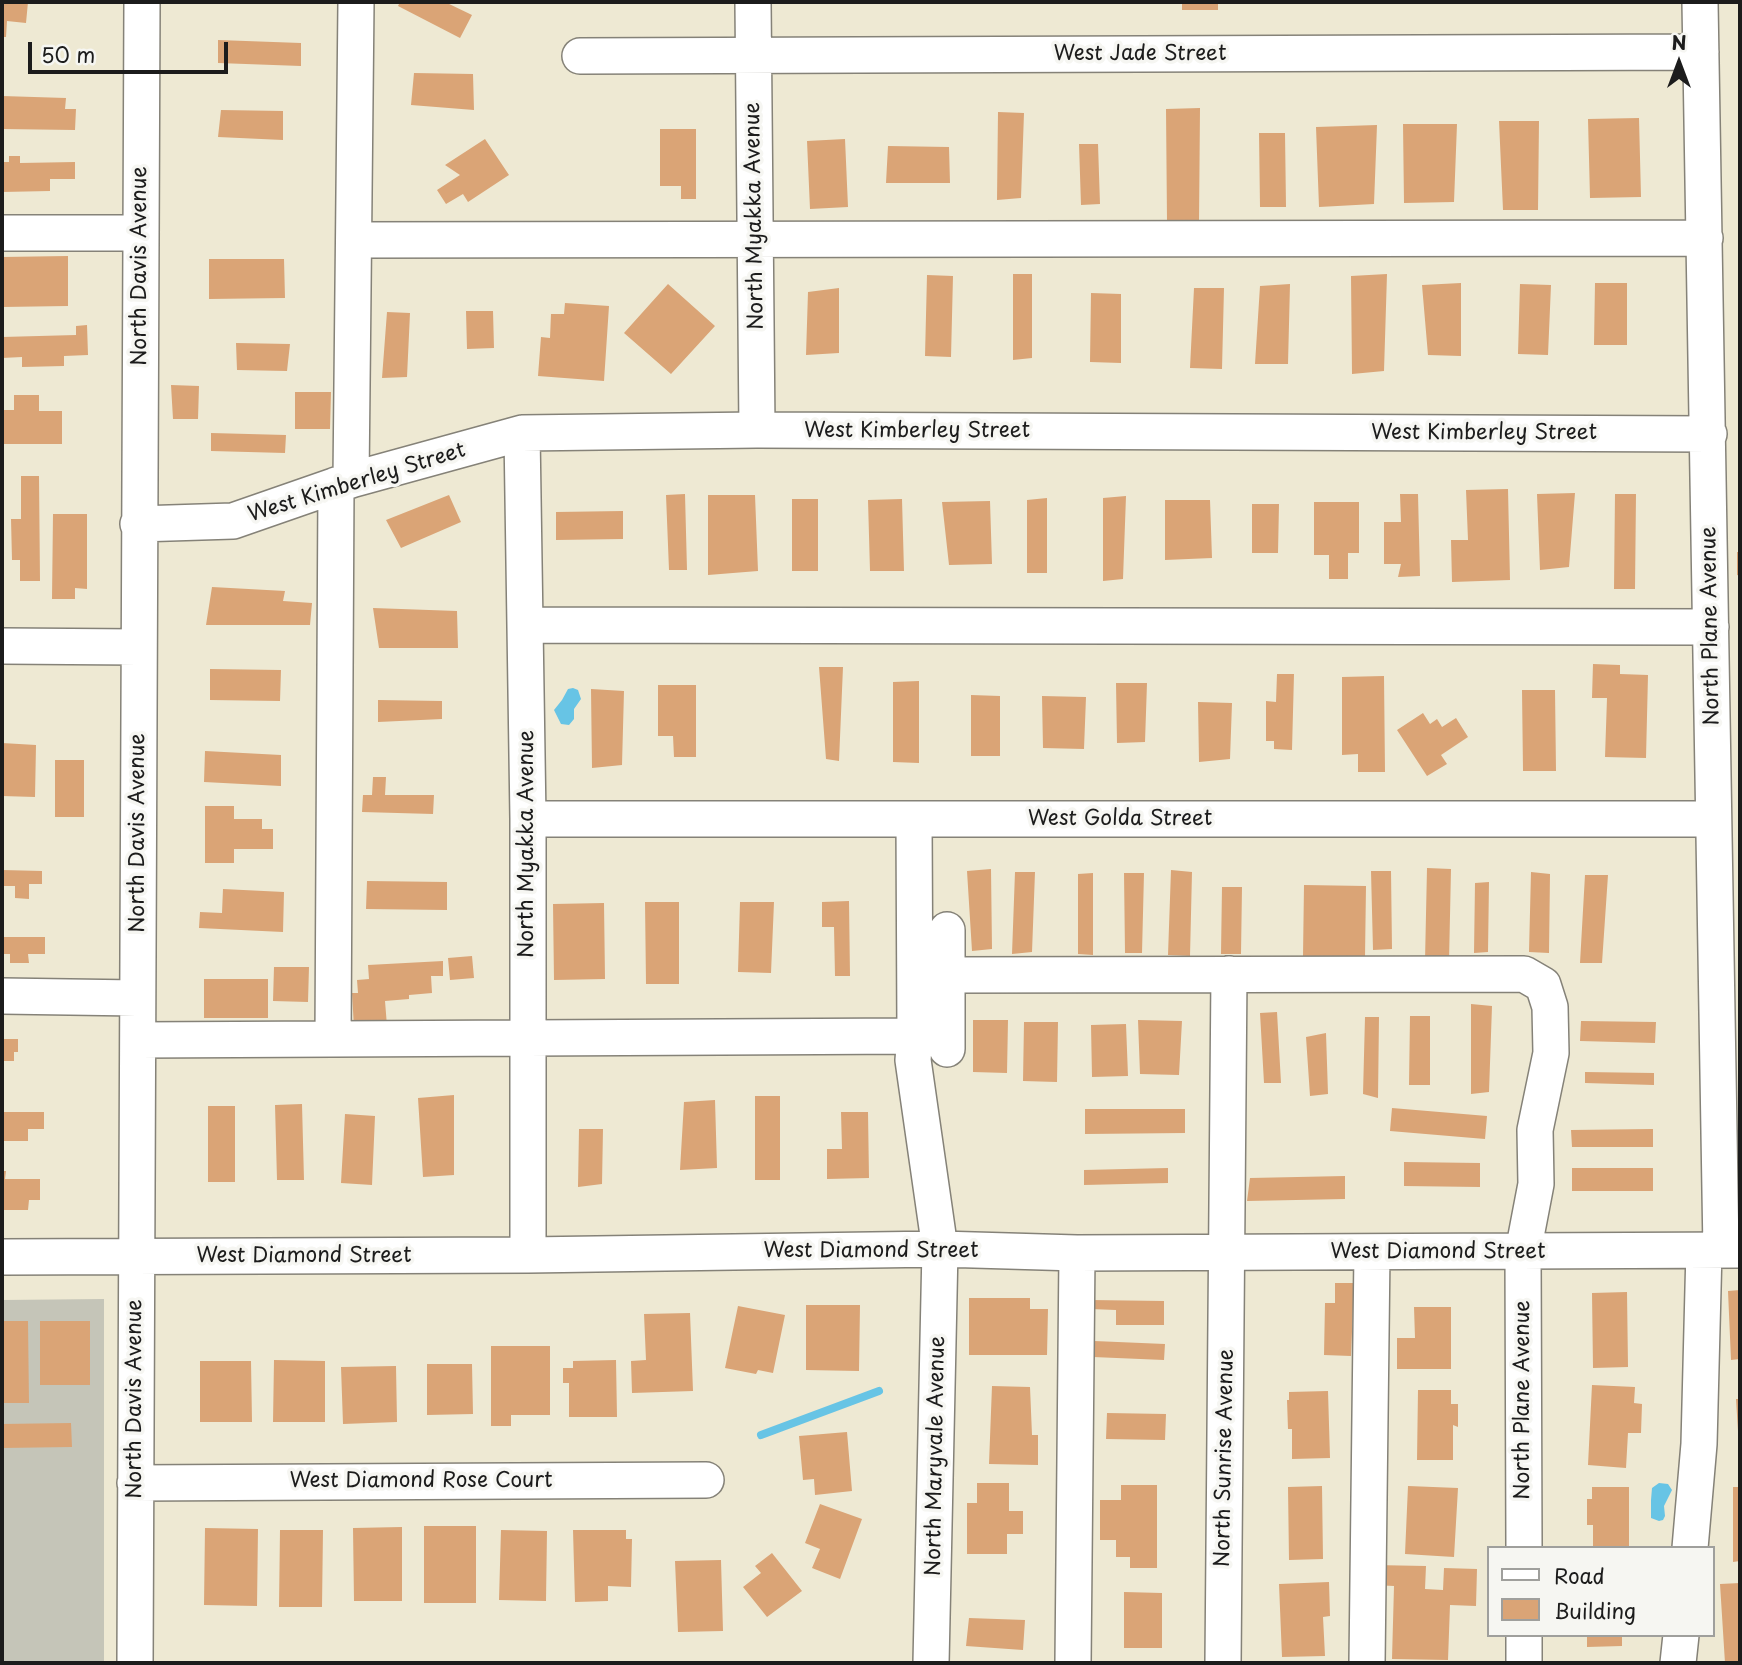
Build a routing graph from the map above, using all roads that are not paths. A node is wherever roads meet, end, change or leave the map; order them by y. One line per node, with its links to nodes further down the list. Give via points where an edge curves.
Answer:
1 (142, 2): 9 (street, North Davis Avenue)
2 (356, 2): 11 (street)
3 (753, 2): 7 (street, North Myakka Avenue)
4 (1700, 2): 5 (street, North Plane Avenue)
5 (1701, 52): 7 (street, West Jade Street); 10 (street, North Plane Avenue)
6 (580, 56): 7 (street, West Jade Street)
7 (753, 56): 12 (street, North Myakka Avenue)
8 (2, 233): 9 (street)
9 (141, 233): 17 (street, North Davis Avenue)
10 (1705, 238): 12 (street); 15 (street, North Plane Avenue)
11 (354, 240): 12 (street); 16 (street)
12 (755, 240): 13 (street, North Myakka Avenue)
13 (757, 430): 14 (street, West Kimberley Street); 15 (street, West Kimberley Street)
14 (522, 433): 16 (street, West Kimberley Street); 18 (street, North Myakka Avenue)
15 (1709, 434): 19 (street, North Plane Avenue)
16 (344, 483): 17 (street, West Kimberley Street, via 233,521); 31 (street)
17 (138, 524): 21 (street, North Davis Avenue)
18 (524, 625): 19 (street); 22 (street, North Myakka Avenue)
19 (1711, 627): 24 (street, North Plane Avenue)
20 (2, 646): 21 (street)
21 (138, 647): 29 (street, North Davis Avenue)
22 (528, 819): 23 (street, West Golda Street); 32 (street, North Myakka Avenue)
23 (914, 819): 24 (street, West Golda Street); 30 (street, North Maryvale Avenue)
24 (1713, 819): 36 (street, North Plane Avenue)
25 (947, 930): 27 (street)
26 (1229, 974): 27 (street); 37 (street, North Sunrise Avenue); 39 (street, North Plane Avenue, via 1524,974 1543,985 1550,1007 1551,1053 1535,1130 1536,1184)
27 (947, 975): 34 (street)
28 (2, 996): 29 (street)
29 (137, 998): 33 (street, North Davis Avenue)
30 (915, 1036): 32 (street); 35 (street, North Maryvale Avenue, via 913,1060)
31 (333, 1039): 32 (street); 33 (street)
32 (528, 1039): 41 (street, North Myakka Avenue)
33 (139, 1040): 42 (street, North Davis Avenue)
34 (947, 1049)
35 (940, 1250): 40 (street, West Diamond Street); 41 (street, West Diamond Street); 51 (street, North Maryvale Avenue)
36 (1722, 1250): 39 (street, West Diamond Street); 47 (street, North Plane Avenue)
37 (1227, 1252): 38 (street, West Diamond Street); 40 (street, West Diamond Street); 53 (street, North Sunrise Avenue)
38 (1372, 1252): 39 (street, West Diamond Street); 54 (street)
39 (1523, 1252): 46 (street, North Plane Avenue)
40 (1077, 1253): 52 (street)
41 (528, 1255): 42 (street, West Diamond Street)
42 (135, 1256): 43 (street, West Diamond Street); 45 (street, North Davis Avenue)
43 (2, 1257)
44 (706, 1479): 45 (street, West Diamond Rose Court)
45 (135, 1483): 50 (street, North Davis Avenue)
46 (1524, 1546)
47 (1690, 1546)
48 (1524, 1637): 55 (street)
49 (1681, 1637): 56 (street)
50 (135, 1663)
51 (931, 1663)
52 (1073, 1663)
53 (1223, 1663)
54 (1367, 1663)
55 (1524, 1663)
56 (1678, 1663)

